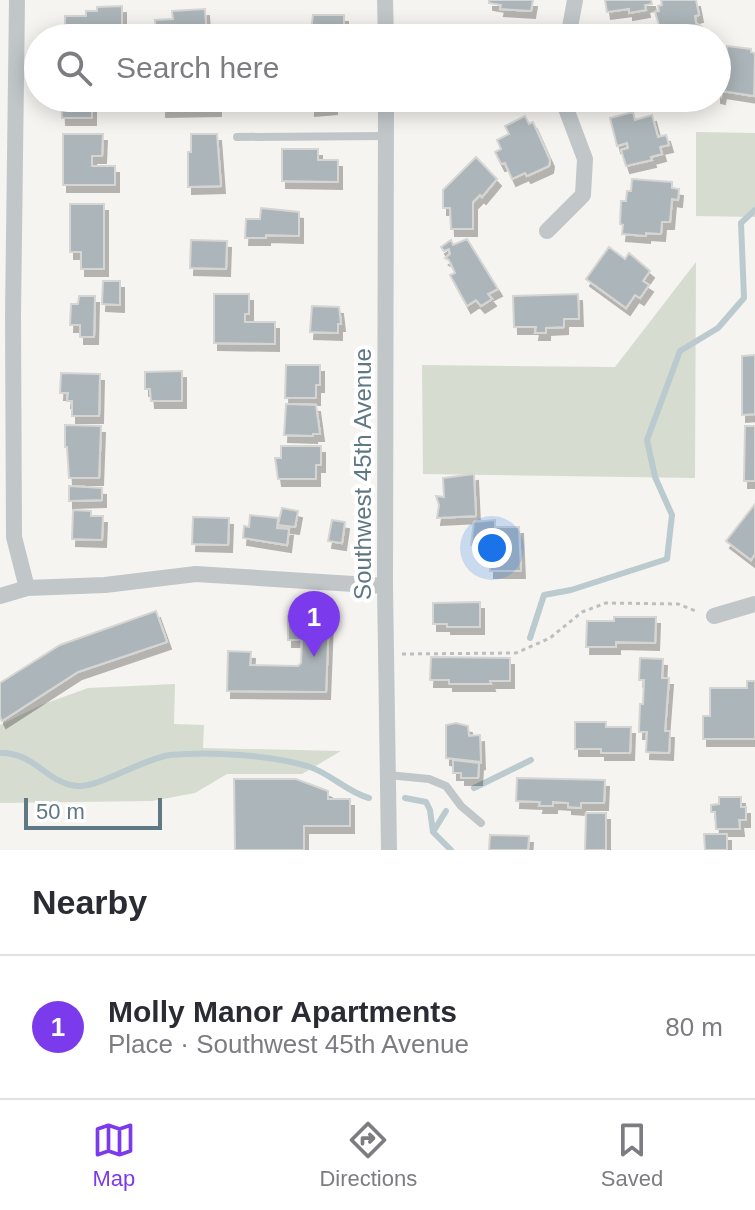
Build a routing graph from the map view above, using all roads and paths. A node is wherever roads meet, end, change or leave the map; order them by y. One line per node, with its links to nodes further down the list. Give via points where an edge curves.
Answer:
1 (17, 0): 11 (street)
2 (385, 0): 4 (street)
3 (575, 0): 5 (street)
4 (386, 24)
5 (571, 24)
6 (386, 112): 8 (street, Southwest 45th Avenue)
7 (567, 112): 10 (street, via 585,159 583,195)
8 (386, 136): 9 (lane); 12 (street, Southwest 45th Avenue)
9 (237, 137)
10 (547, 231)
11 (7, 316): 13 (street, via 14,537)
12 (385, 586): 13 (street, via 213,574); 17 (street, Southwest 45th Avenue)
13 (27, 588): 14 (street)
14 (0, 596)
15 (755, 604): 16 (street)
16 (714, 616): 17 (path, via 678,604 606,603 516,653)
17 (386, 654): 18 (street, Southwest 45th Avenue)
18 (388, 775): 19 (lane, via 446,786); 20 (street, Southwest 45th Avenue)
19 (481, 823)
20 (389, 850)

